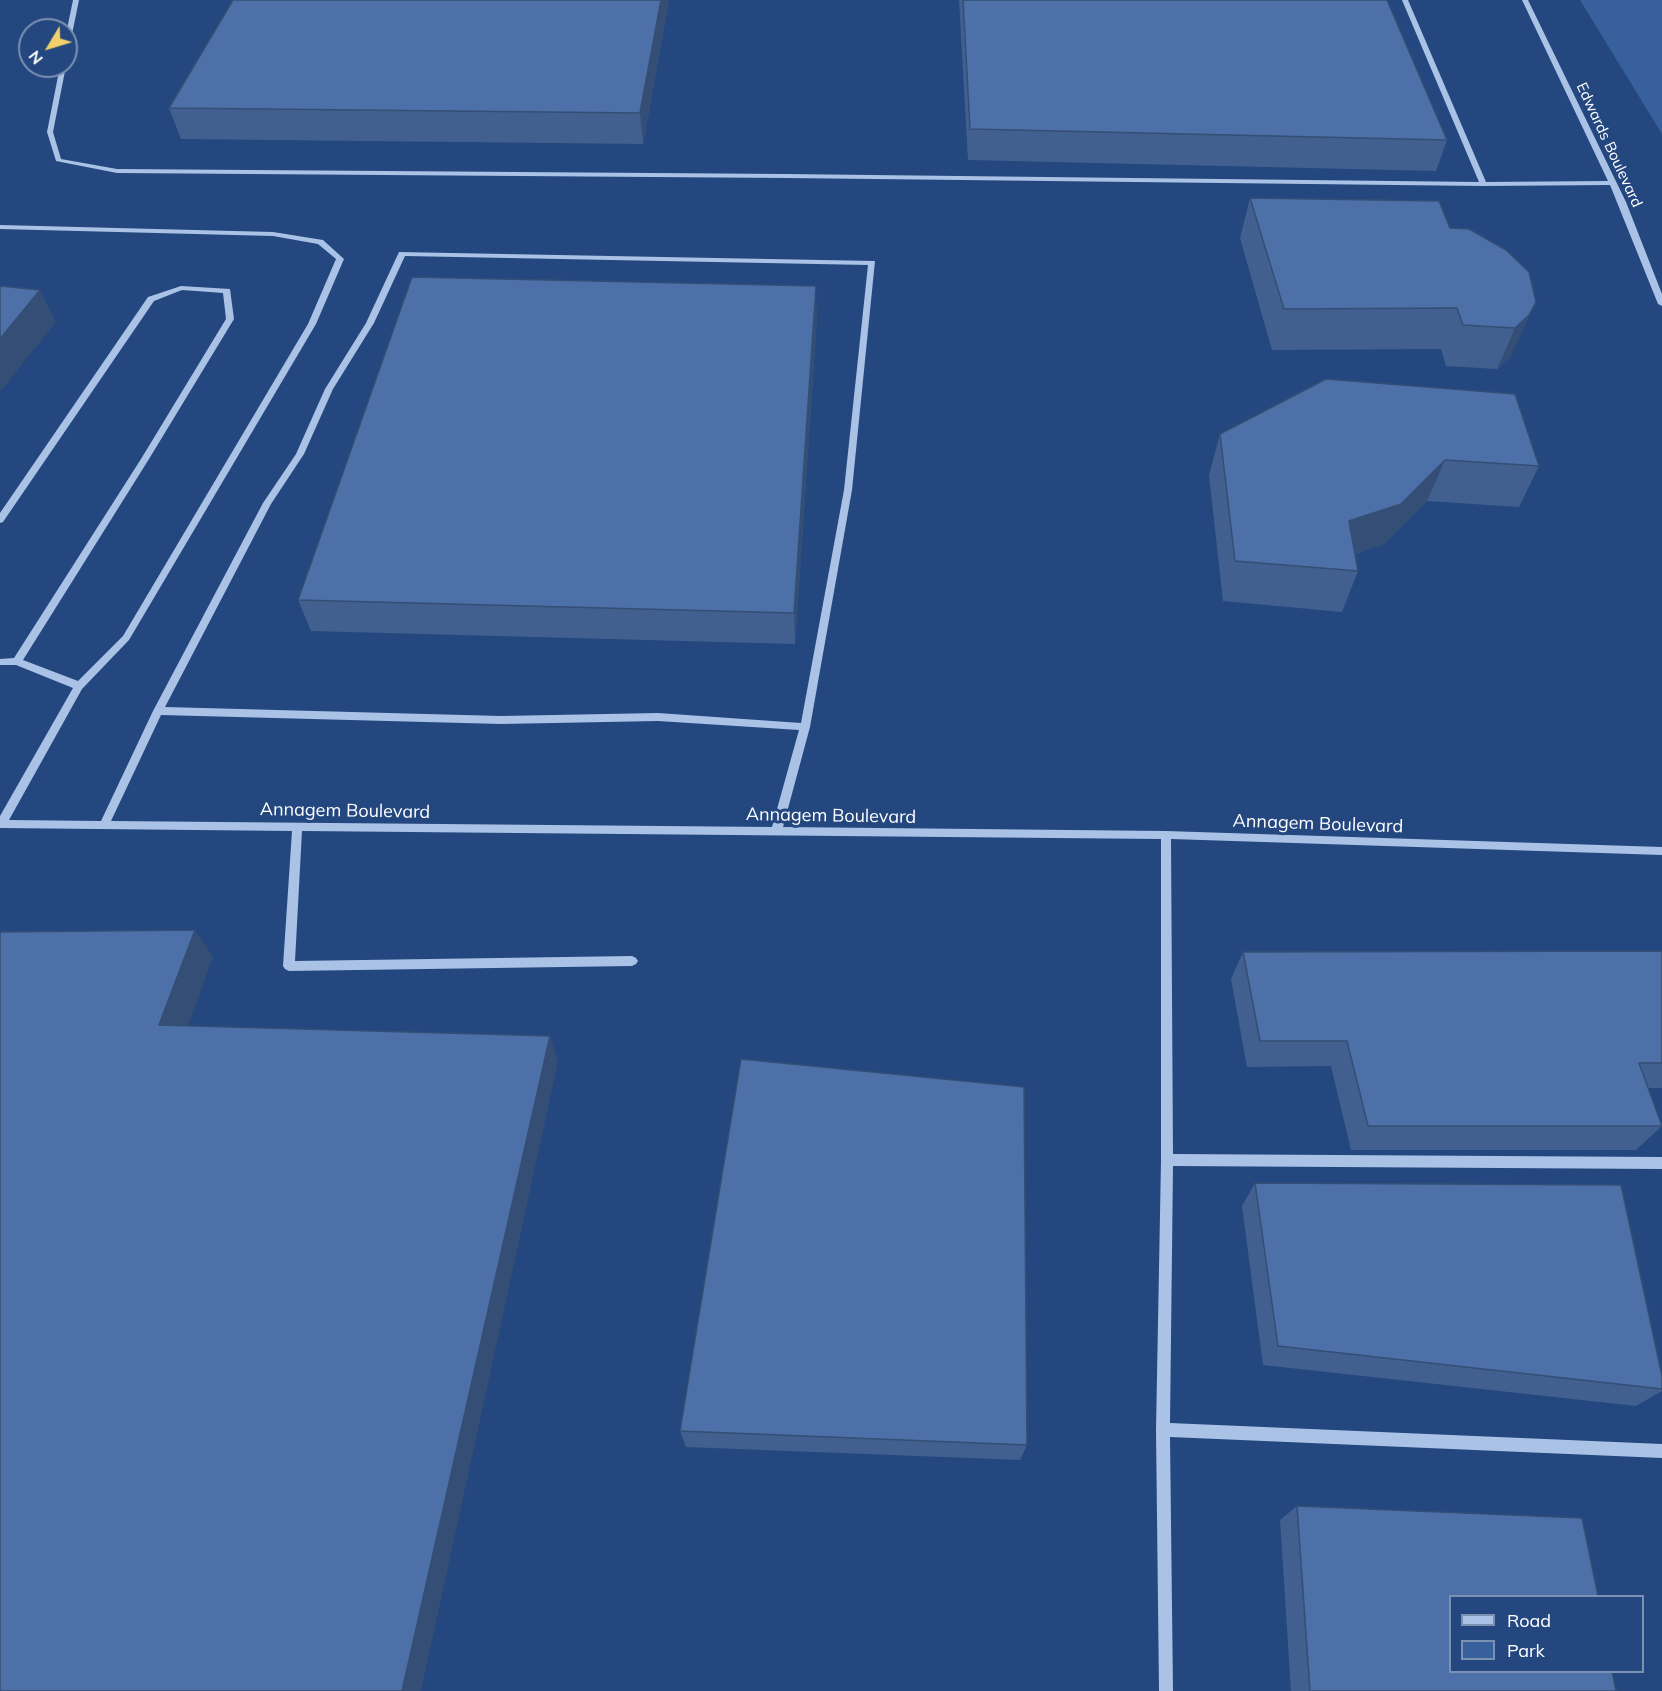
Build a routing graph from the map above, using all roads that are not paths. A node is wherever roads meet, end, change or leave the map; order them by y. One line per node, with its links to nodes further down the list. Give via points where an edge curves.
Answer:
1 (76, 0): 4 (street)
2 (1405, 0): 7 (street)
3 (1525, 0): 6 (street, Edwards Boulevard)
4 (72, 18)
5 (61, 78): 7 (street, via 50,132 58,160 117,171)
6 (1613, 183): 7 (street); 9 (street, Edwards Boulevard)
7 (1483, 184)
8 (0, 227): 13 (street, via 273,234 320,242 340,259 312,324 126,638)
9 (1662, 304)
10 (0, 520): 11 (street, via 151,299 181,288 227,291 230,320)
11 (17, 661): 12 (street); 13 (street)
12 (0, 662)
13 (79, 686): 16 (street)
14 (158, 711): 15 (street, via 501,720 658,717); 15 (street, via 267,503 300,454 329,389 370,323 402,254 872,263 848,490); 17 (street)
15 (805, 727): 19 (street)
16 (1, 824): 17 (street, Annagem Boulevard)
17 (104, 825): 18 (street, Annagem Boulevard)
18 (297, 827): 19 (street, Annagem Boulevard); 22 (street, via 289,966)
19 (776, 832): 20 (street, Annagem Boulevard)
20 (1166, 835): 21 (street, Annagem Boulevard); 23 (street)
21 (1662, 851)
22 (632, 961)
23 (1167, 1160): 24 (street); 25 (street)
24 (1662, 1164)
25 (1163, 1430): 26 (street); 27 (street)
26 (1662, 1451)
27 (1166, 1691)

